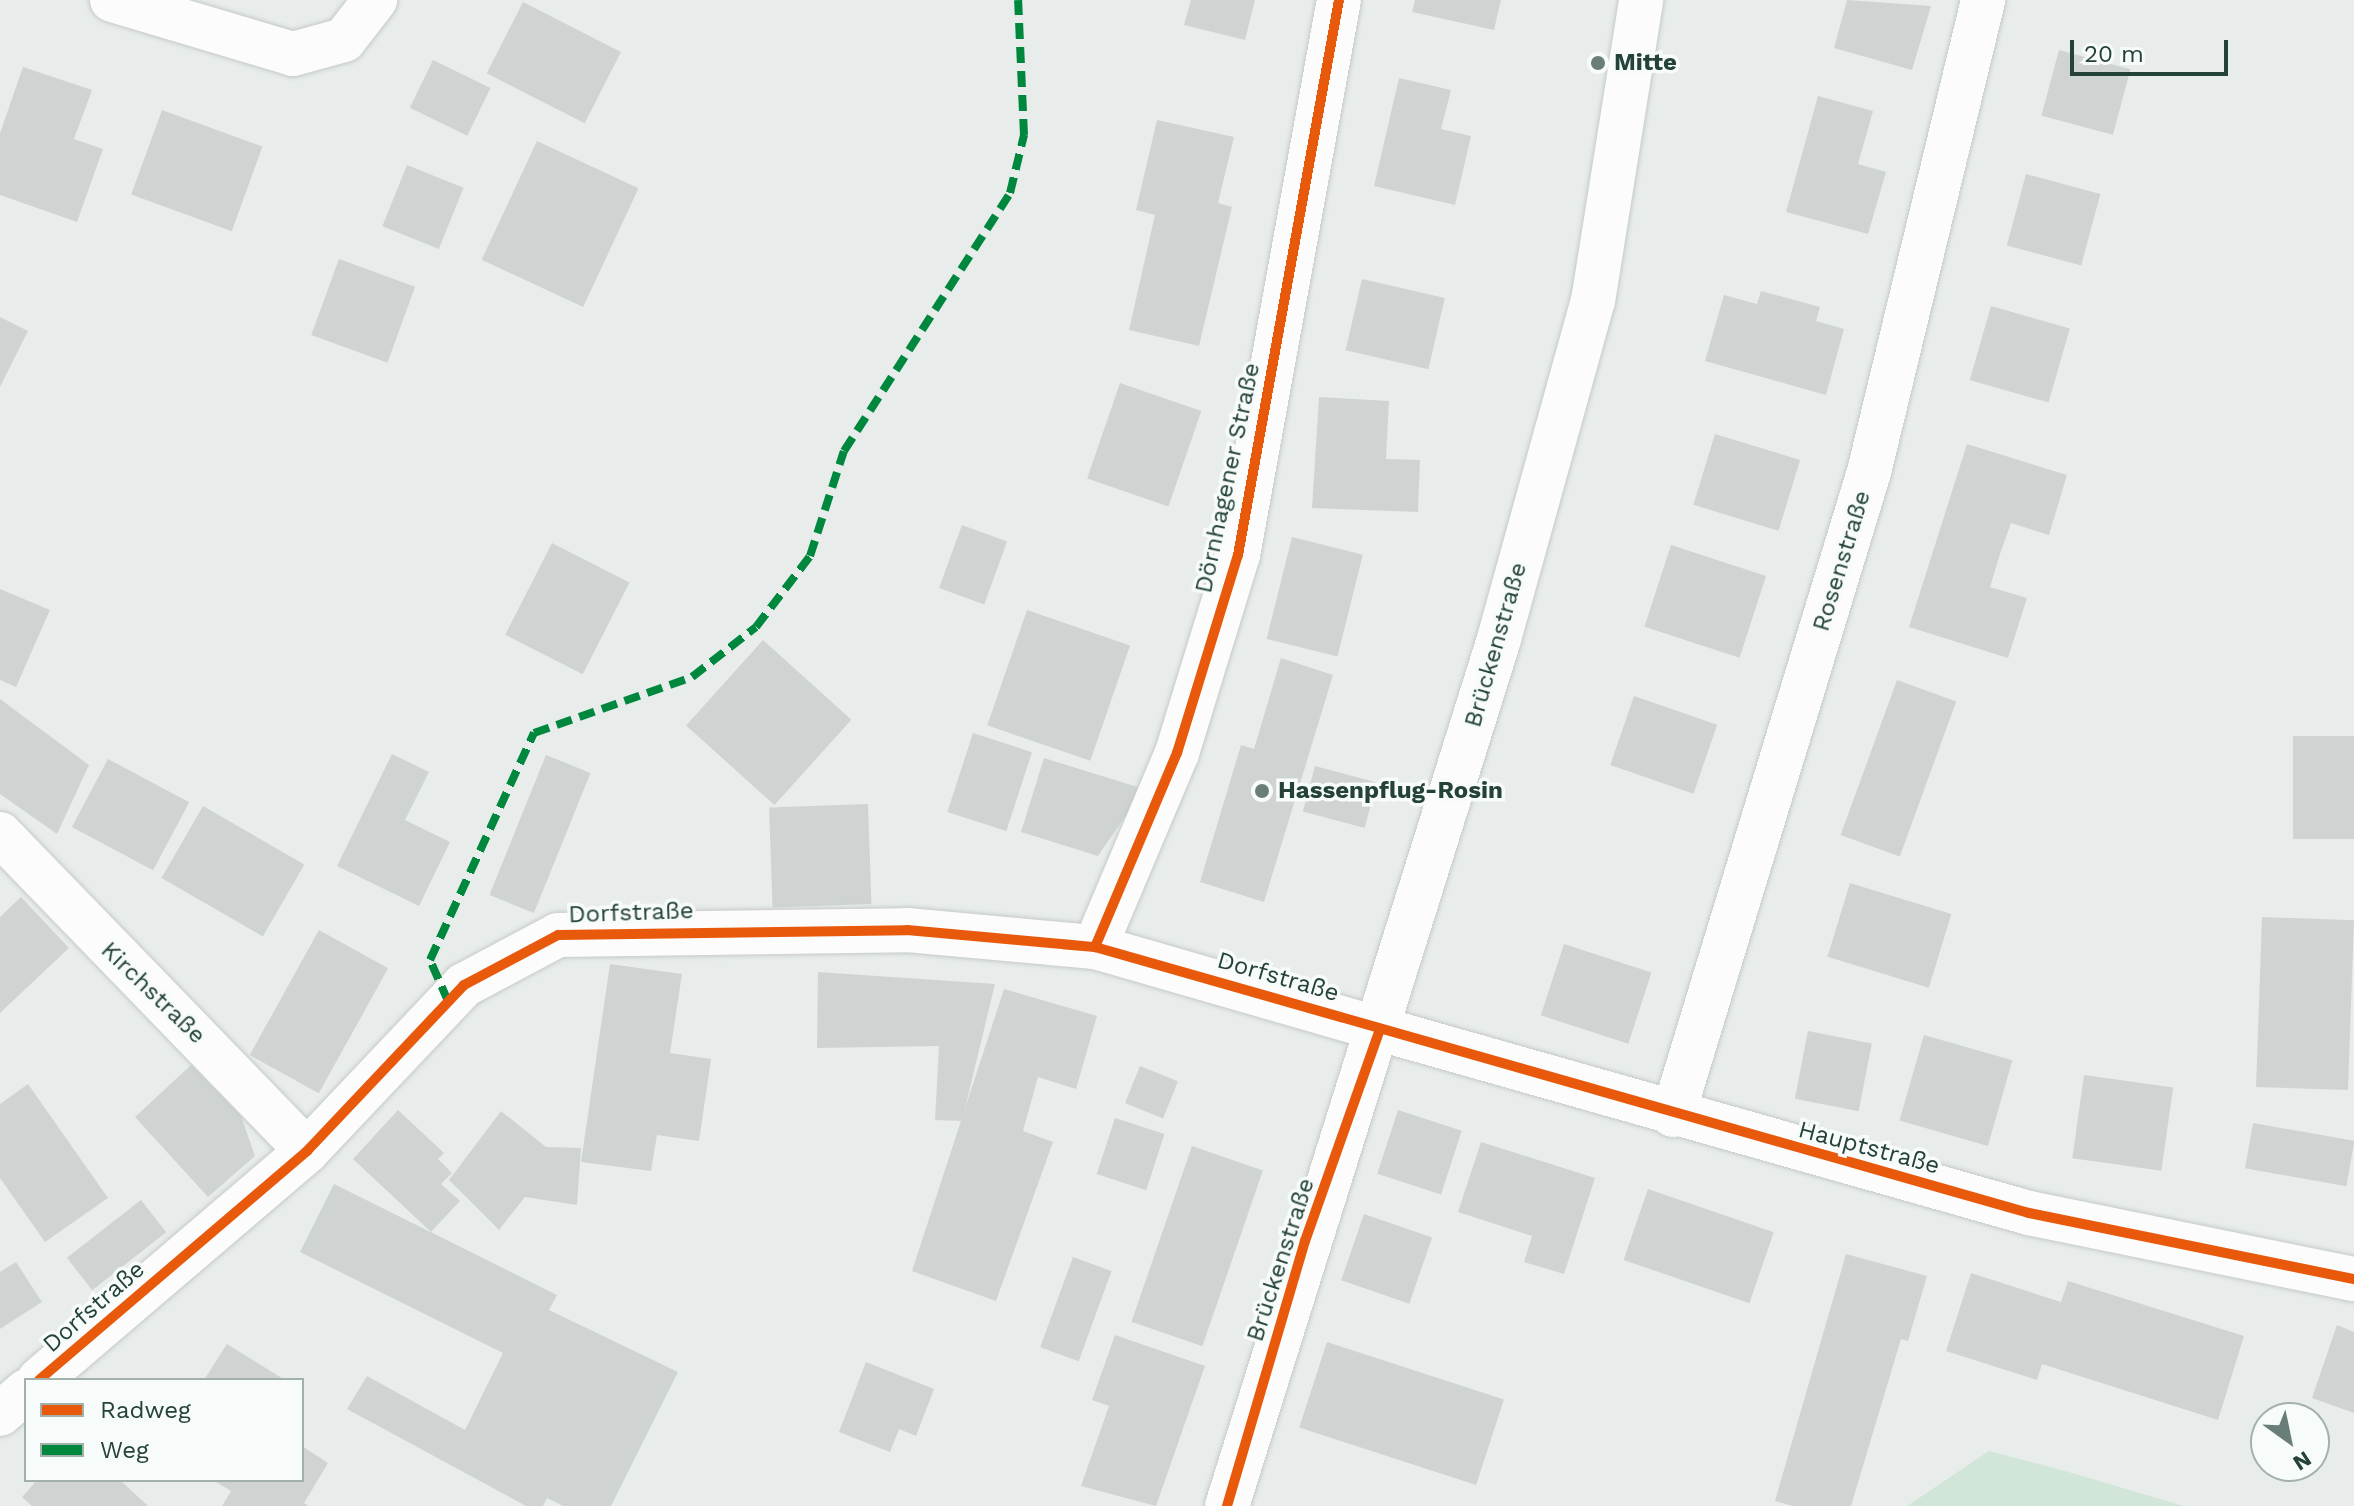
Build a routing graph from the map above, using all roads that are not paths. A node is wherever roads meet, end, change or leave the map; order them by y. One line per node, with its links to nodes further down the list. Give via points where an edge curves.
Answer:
1 (112, 0): 2 (street, via 293,54 344,40)
2 (375, 0)
3 (1339, 0): 7 (street, Dörnhagener Straße, via 1238,555 1177,753)
4 (1641, 0): 8 (street, Brückenstraße, via 1593,301)
5 (1983, 0): 9 (street, Rosenstraße, via 1869,472)
6 (3, 843): 10 (street, Kirchstraße)
7 (1095, 947): 8 (street, Dorfstraße); 10 (street, Dorfstraße, via 907,930 558,935 464,985)
8 (1380, 1029): 9 (street, Hauptstraße); 13 (street, Brückenstraße, via 1305,1241)
9 (1673, 1115): 11 (street, Hauptstraße, via 2029,1213)
10 (307, 1151): 12 (street, Dorfstraße)
11 (2354, 1279)
12 (41, 1378)
13 (1227, 1506)

